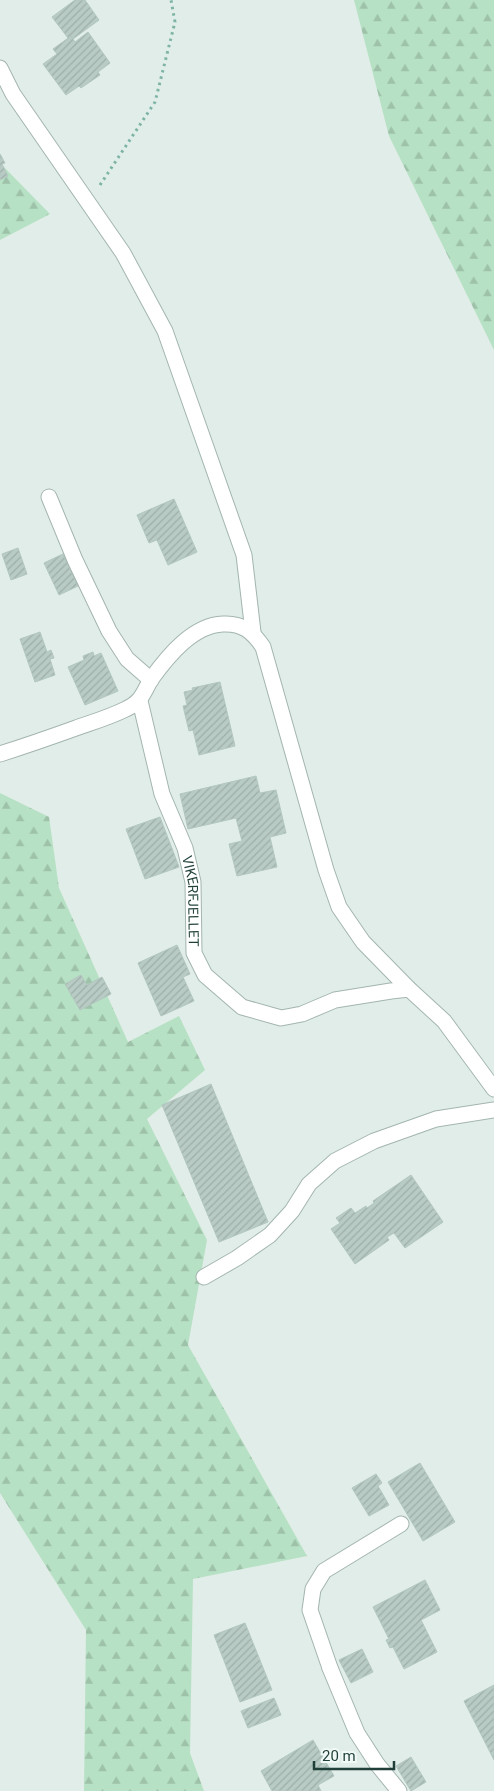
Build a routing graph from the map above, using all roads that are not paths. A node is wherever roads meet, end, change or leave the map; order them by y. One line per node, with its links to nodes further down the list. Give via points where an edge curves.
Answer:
1 (0, 68): 3 (street, via 13,94 124,253 165,330 244,555)
2 (49, 497): 4 (street, via 109,631 127,659)
3 (253, 632): 4 (street, via 231,624 214,624 177,648); 7 (street, via 263,647 339,907 363,942)
4 (151, 680): 5 (street)
5 (140, 701): 6 (street, via 106,718); 7 (street, VIKERFJELLET, via 162,794 185,848 193,882 194,953 205,975 242,1007 280,1018 302,1014 336,1000)
6 (0, 754)
7 (409, 990): 8 (street, via 444,1022)
8 (494, 1089)
9 (494, 1110): 10 (street, via 436,1119 374,1141 335,1161 309,1184 292,1211 270,1235)
10 (204, 1277)
11 (401, 1524): 12 (street, via 324,1571 313,1590 310,1610 357,1732 376,1764)
12 (399, 1791)

